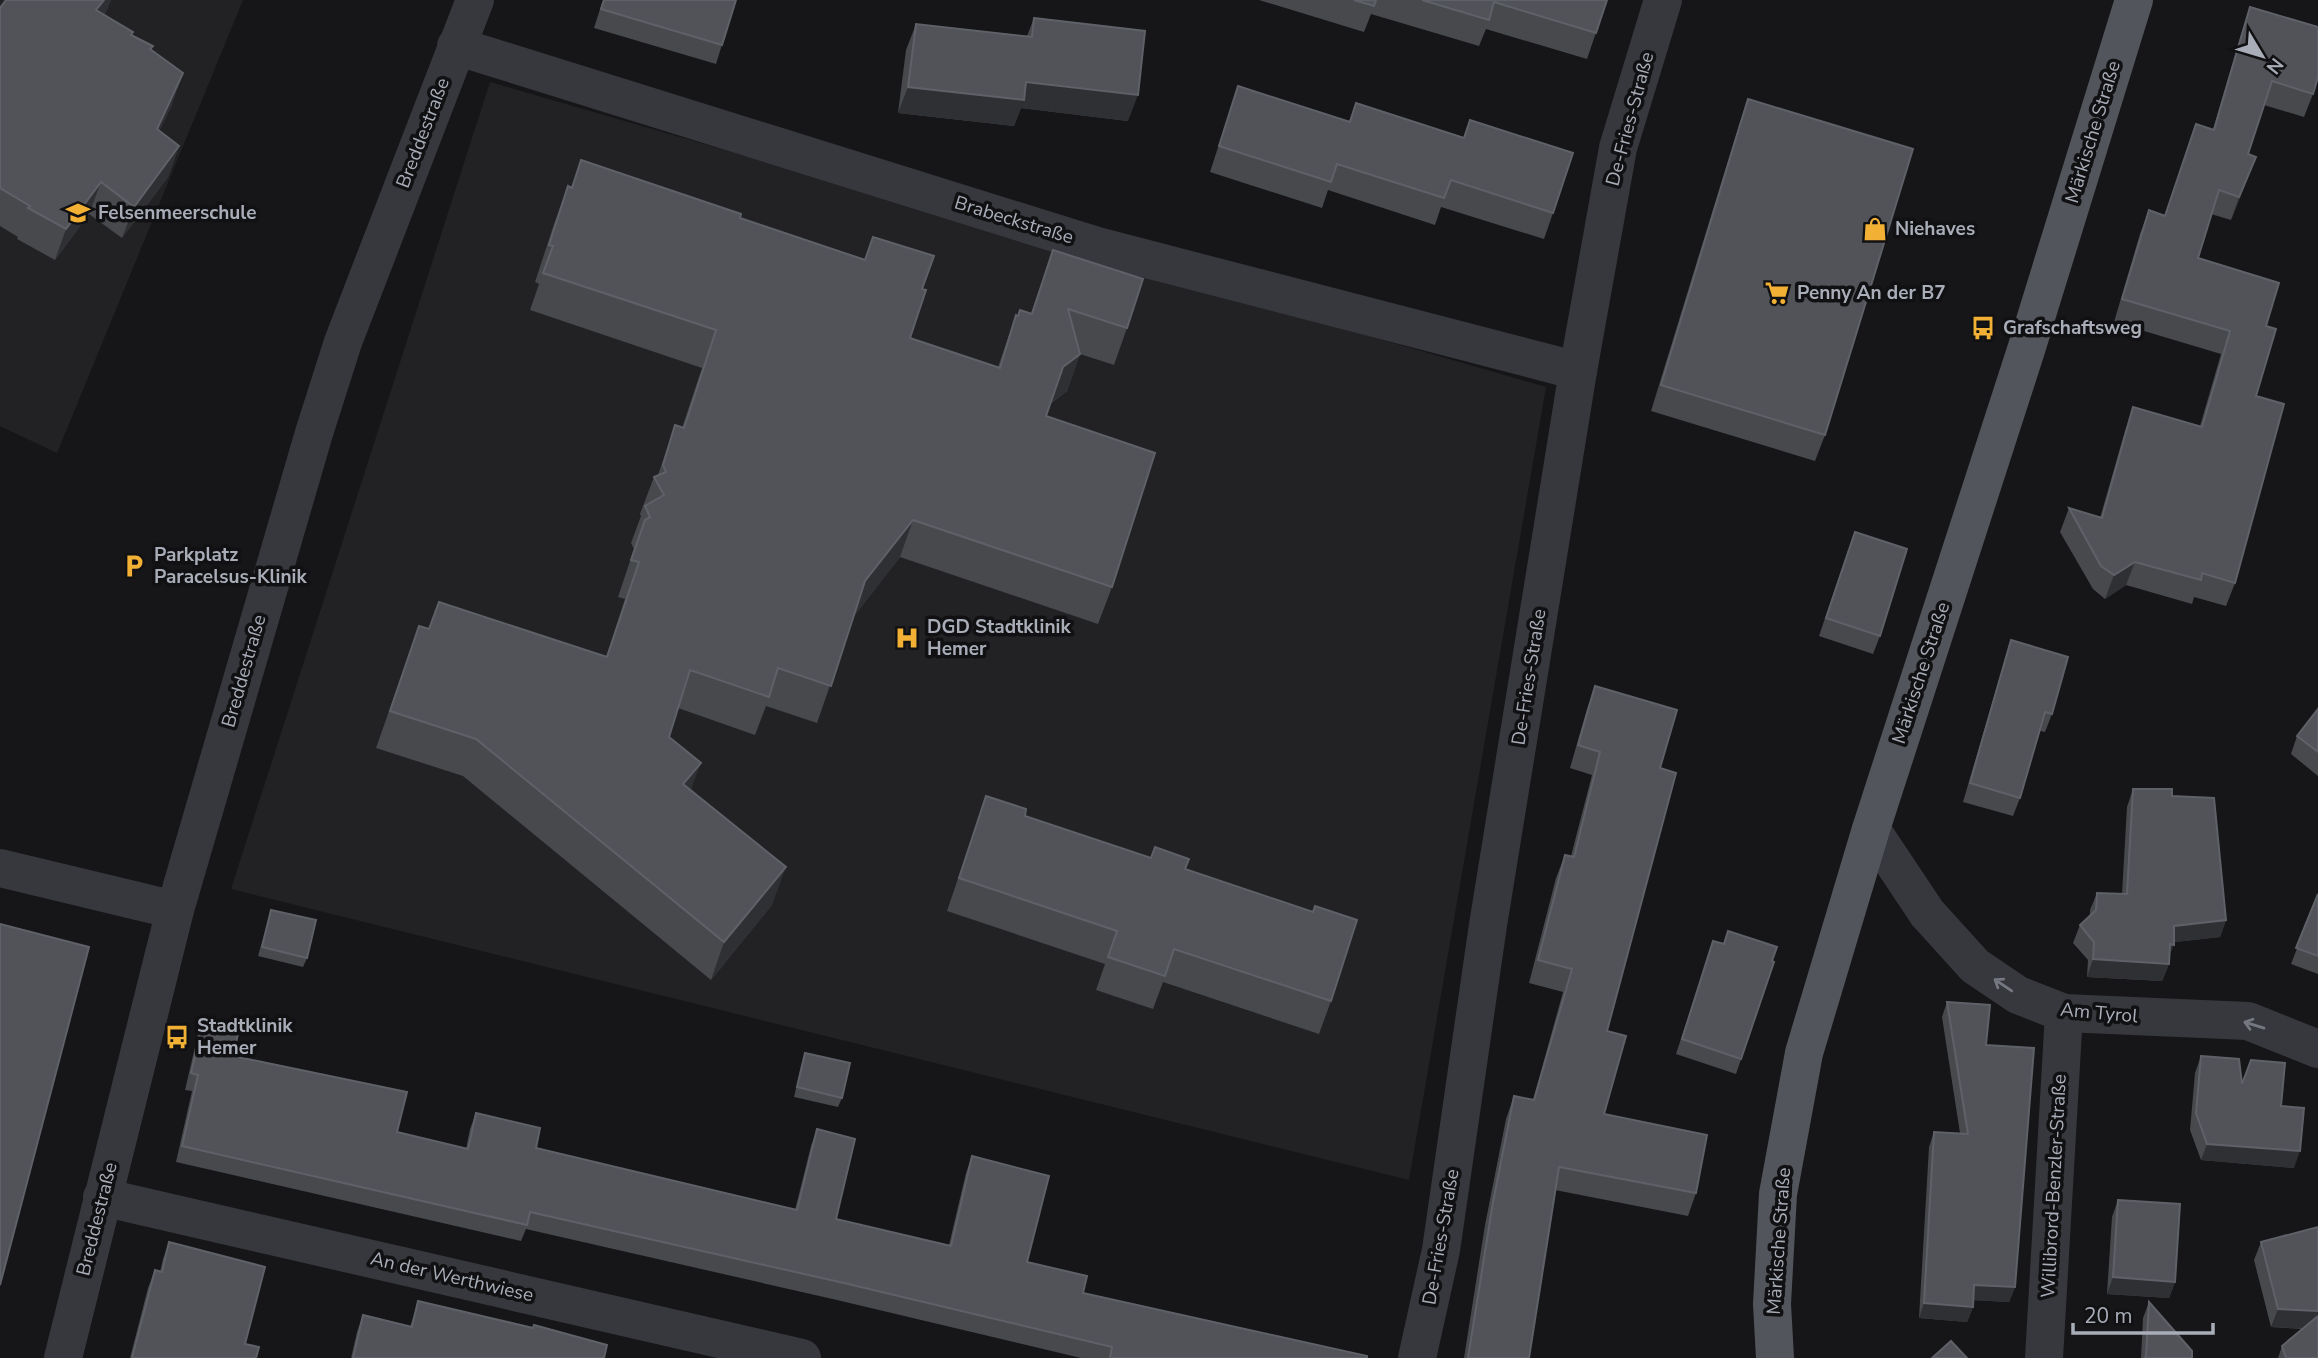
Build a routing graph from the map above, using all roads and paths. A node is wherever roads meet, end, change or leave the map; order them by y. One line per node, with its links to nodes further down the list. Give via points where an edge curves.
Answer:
1 (475, 0): 4 (street, Breddestraße)
2 (1662, 0): 5 (street, De-Fries-Straße, via 1618,148)
3 (2134, 0): 6 (main road, Märkische Straße)
4 (456, 46): 5 (street, Brabeckstraße, via 1097,246); 8 (street, Breddestraße, via 343,342)
5 (1578, 371): 14 (street, De-Fries-Straße, via 1441,1250)
6 (1871, 829): 9 (street, Am Tyrol, one-way to 6, via 2018,995 1975,966 1927,913); 15 (main road, Märkische Straße, via 1804,1053 1780,1181 1772,1304)
7 (0, 868): 8 (street)
8 (175, 910): 11 (street, Breddestraße)
9 (2064, 1013): 10 (street, Am Tyrol, one-way to 9, via 2248,1021); 16 (street, Willibrord-Benzler-Straße)
10 (2318, 1049)
11 (102, 1197): 12 (street, Breddestraße); 13 (street, An der Werthwiese)
12 (63, 1358)
13 (802, 1358)
14 (1417, 1358)
15 (1774, 1358)
16 (2044, 1358)

